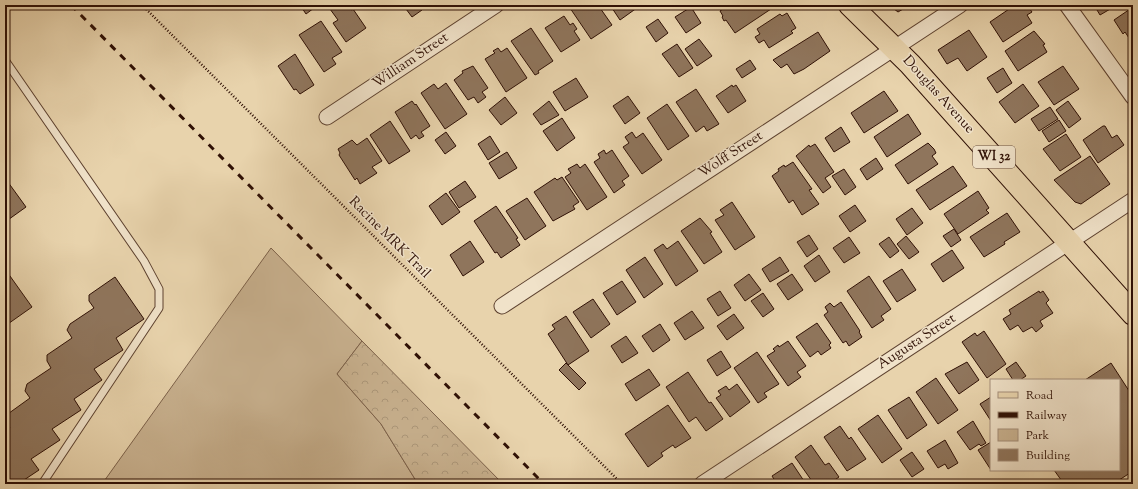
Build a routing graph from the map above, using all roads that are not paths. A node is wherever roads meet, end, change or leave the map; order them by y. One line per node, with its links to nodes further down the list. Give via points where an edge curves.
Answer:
1 (496, 5): 8 (street, William Street)
2 (850, 5): 5 (main road, Douglas Avenue / WI 32)
3 (960, 5): 5 (street, Wolff Street)
4 (1067, 5): 7 (street)
5 (894, 47): 10 (main road, Douglas Avenue / WI 32); 11 (street, Wolff Street)
6 (5, 60): 13 (lane, via 144,261 159,289 159,308)
7 (1133, 97)
8 (327, 117)
9 (1133, 200): 10 (street, Augusta Street)
10 (1070, 241): 12 (main road, Douglas Avenue / WI 32); 14 (street, Augusta Street)
11 (502, 306)
12 (1133, 314)
13 (42, 484)
14 (702, 484)

